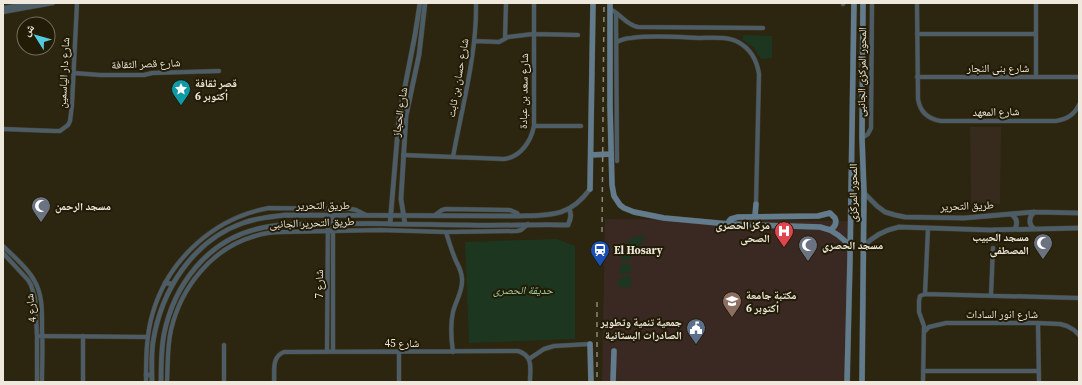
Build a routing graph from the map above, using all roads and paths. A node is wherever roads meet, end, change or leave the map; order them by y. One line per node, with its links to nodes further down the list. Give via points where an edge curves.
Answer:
1 (33, 3): 16 (street)
2 (53, 3): 17 (street)
3 (76, 3): 28 (street, شارع دار الياسمين)
4 (420, 3): 51 (street, شارع الحجاز, via 399,117)
5 (426, 3): 38 (street, شارع الحجاز, via 420,55 406,116)
6 (476, 3): 25 (street, شارع حسان بن ثابت)
7 (506, 3): 24 (street)
8 (534, 3): 20 (street, شارع سعد بن عبادة)
9 (592, 3): 39 (main road)
10 (854, 3): 70 (main road)
11 (863, 3): 36 (main road, المحور المركزى)
12 (872, 3): 36 (street, المحور المركزى الجانبى, via 871,128)
13 (917, 3): 21 (street)
14 (1036, 3): 22 (street)
15 (610, 6): 18 (street); 37 (main road)
16 (3, 8)
17 (3, 12)
18 (616, 13): 19 (street, via 626,22 638,27); 26 (street)
19 (763, 28)
20 (533, 34): 23 (street); 24 (street); 33 (street, شارع سعد بن عبادة)
21 (917, 34): 22 (street); 29 (street)
22 (1036, 34): 30 (street)
23 (578, 35)
24 (505, 38): 25 (street, via 499,42)
25 (474, 41): 40 (street, شارع حسان بن ثابت)
26 (617, 42): 41 (street); 44 (street, via 635,38 726,39 739,43 750,52 759,74)
27 (219, 71): 28 (street, شارع قصر الثقافة, via 144,75)
28 (74, 73): 35 (street, شارع دار الياسمين, via 68,125 55,131)
29 (918, 77): 30 (street, شارع بنى النجار); 32 (street, شارع المعهد, via 921,110 935,120 1062,120 1072,115)
30 (1036, 77): 31 (street, شارع بنى النجار)
31 (1079, 77)
32 (1079, 105)
33 (534, 126): 34 (street); 40 (street, شارع سعد بن عبادة, via 531,138 514,156)
34 (581, 126)
35 (3, 129)
36 (862, 138): 43 (main road, المحور المركزى)
37 (611, 154): 39 (main road); 60 (main road, via 613,191 624,208 664,218)
38 (403, 155): 40 (street, شارع سعد بن عبادة); 52 (street, شارع الحجاز)
39 (591, 155): 42 (main road)
40 (453, 157)
41 (617, 161)
42 (590, 189): 45 (street, طريق التحرير)
43 (864, 193): 48 (street, طريق التحرير, via 885,212 895,216 964,218); 71 (main road, المحور المركزى)
44 (756, 204): 54 (main road)
45 (569, 209): 52 (street, طريق التحرير, via 552,215); 59 (street, طريق التحرير, via 571,218 568,225)
46 (1034, 212): 47 (street, طريق التحرير); 48 (street, طريق التحرير); 64 (street, via 1030,222)
47 (1079, 213)
48 (1011, 214): 63 (street, via 1016,220)
49 (328, 215): 53 (street, طريق التحرير); 55 (street, شارع 7); 75 (street, طريق التحرير, via 285,215 263,218 231,228 212,239 195,254 180,271)
50 (367, 215): 51 (street, طريق التحرير); 53 (street, طريق التحرير); 74 (street, طريق التحرير الجانبى, via 351,209 258,210 234,219 209,233 178,263)
51 (390, 215): 52 (street, طريق التحرير); 57 (street, شارع الحجاز)
52 (403, 215): 58 (street, شارع الحجاز)
53 (333, 216): 56 (street, شارع 7)
54 (755, 216): 60 (main road, via 735,218 730,220); 65 (main road, via 818,216 830,213 836,220)
55 (328, 224): 56 (street, طريق التحرير); 66 (street, شارع 7); 103 (street, طريق التحرير, via 286,224 256,229 224,243 208,254 187,277 172,309 162,349)
56 (334, 224): 57 (street, طريق التحرير); 67 (street, شارع 7)
57 (390, 224): 58 (street, طريق التحرير)
58 (405, 224): 59 (street, طريق التحرير)
59 (528, 224): 68 (street, طريق التحرير الجانبى, via 517,231)
60 (729, 224): 65 (main road, via 820,226)
61 (928, 228): 63 (street, طريق التحرير); 71 (street, طريق التحرير, via 892,229 878,234); 76 (street)
62 (1079, 228): 64 (street, طريق التحرير)
63 (1015, 229): 64 (street, طريق التحرير)
64 (1034, 229)
65 (830, 230): 70 (main road, via 842,238)
66 (328, 231): 67 (street, طريق التحرير الجانبى); 89 (street, شارع 7); 104 (street, طريق التحرير الجانبى, via 282,232 254,236 228,247 206,265 183,297 174,319 169,341)
67 (334, 231): 68 (street, طريق التحرير الجانبى); 90 (street, شارع 7)
68 (446, 232): 92 (street, via 462,278 462,287 451,324)
69 (3, 246): 83 (street, شارع 4, via 27,270 37,286 41,298)
70 (850, 248): 111 (main road)
71 (862, 248): 112 (main road, المحور المركزى)
72 (993, 248): 77 (street)
73 (3, 253): 82 (street, شارع 4, via 24,274 34,292)
74 (165, 283): 75 (street); 85 (street, طريق التحرير الجانبى, via 152,313)
75 (173, 284): 97 (street, طريق التحرير, via 164,300 157,322)
76 (925, 294): 77 (street); 80 (street, via 920,296 919,301)
77 (991, 296): 78 (street)
78 (1079, 298)
79 (1038, 323): 80 (street, شارع انور السادات, via 946,323 930,327); 81 (street, شارع انور السادات, via 1060,324); 94 (street)
80 (924, 332): 95 (street)
81 (1079, 334)
82 (37, 336): 83 (street); 98 (street, شارع 4)
83 (42, 336): 84 (street); 99 (street, شارع 4)
84 (83, 336): 85 (street); 100 (street)
85 (148, 337): 96 (street, طريق التحرير الجانبى)
86 (590, 344): 93 (street, via 554,346); 109 (main road)
87 (224, 345): 105 (street)
88 (614, 351): 110 (main road)
89 (328, 352): 90 (street, شارع 45); 106 (street, شارع 45, via 284,352 278,355)
90 (333, 352): 91 (street, شارع 45)
91 (399, 352): 92 (street, شارع 45); 107 (street)
92 (453, 352): 93 (street, شارع 45, via 518,351)
93 (529, 359): 108 (street)
94 (1038, 370): 95 (street); 114 (street)
95 (923, 371): 113 (street)
96 (146, 375): 97 (street); 101 (street, طريق التحرير الجانبى)
97 (152, 375): 102 (street, طريق التحرير)
98 (37, 382)
99 (42, 382)
100 (83, 382)
101 (146, 382)
102 (152, 382)
103 (161, 382)
104 (167, 382)
105 (224, 382)
106 (274, 382)
107 (399, 382)
108 (530, 382)
109 (591, 382)
110 (613, 382)
111 (847, 382)
112 (862, 382)
113 (923, 382)
114 (1038, 382)

